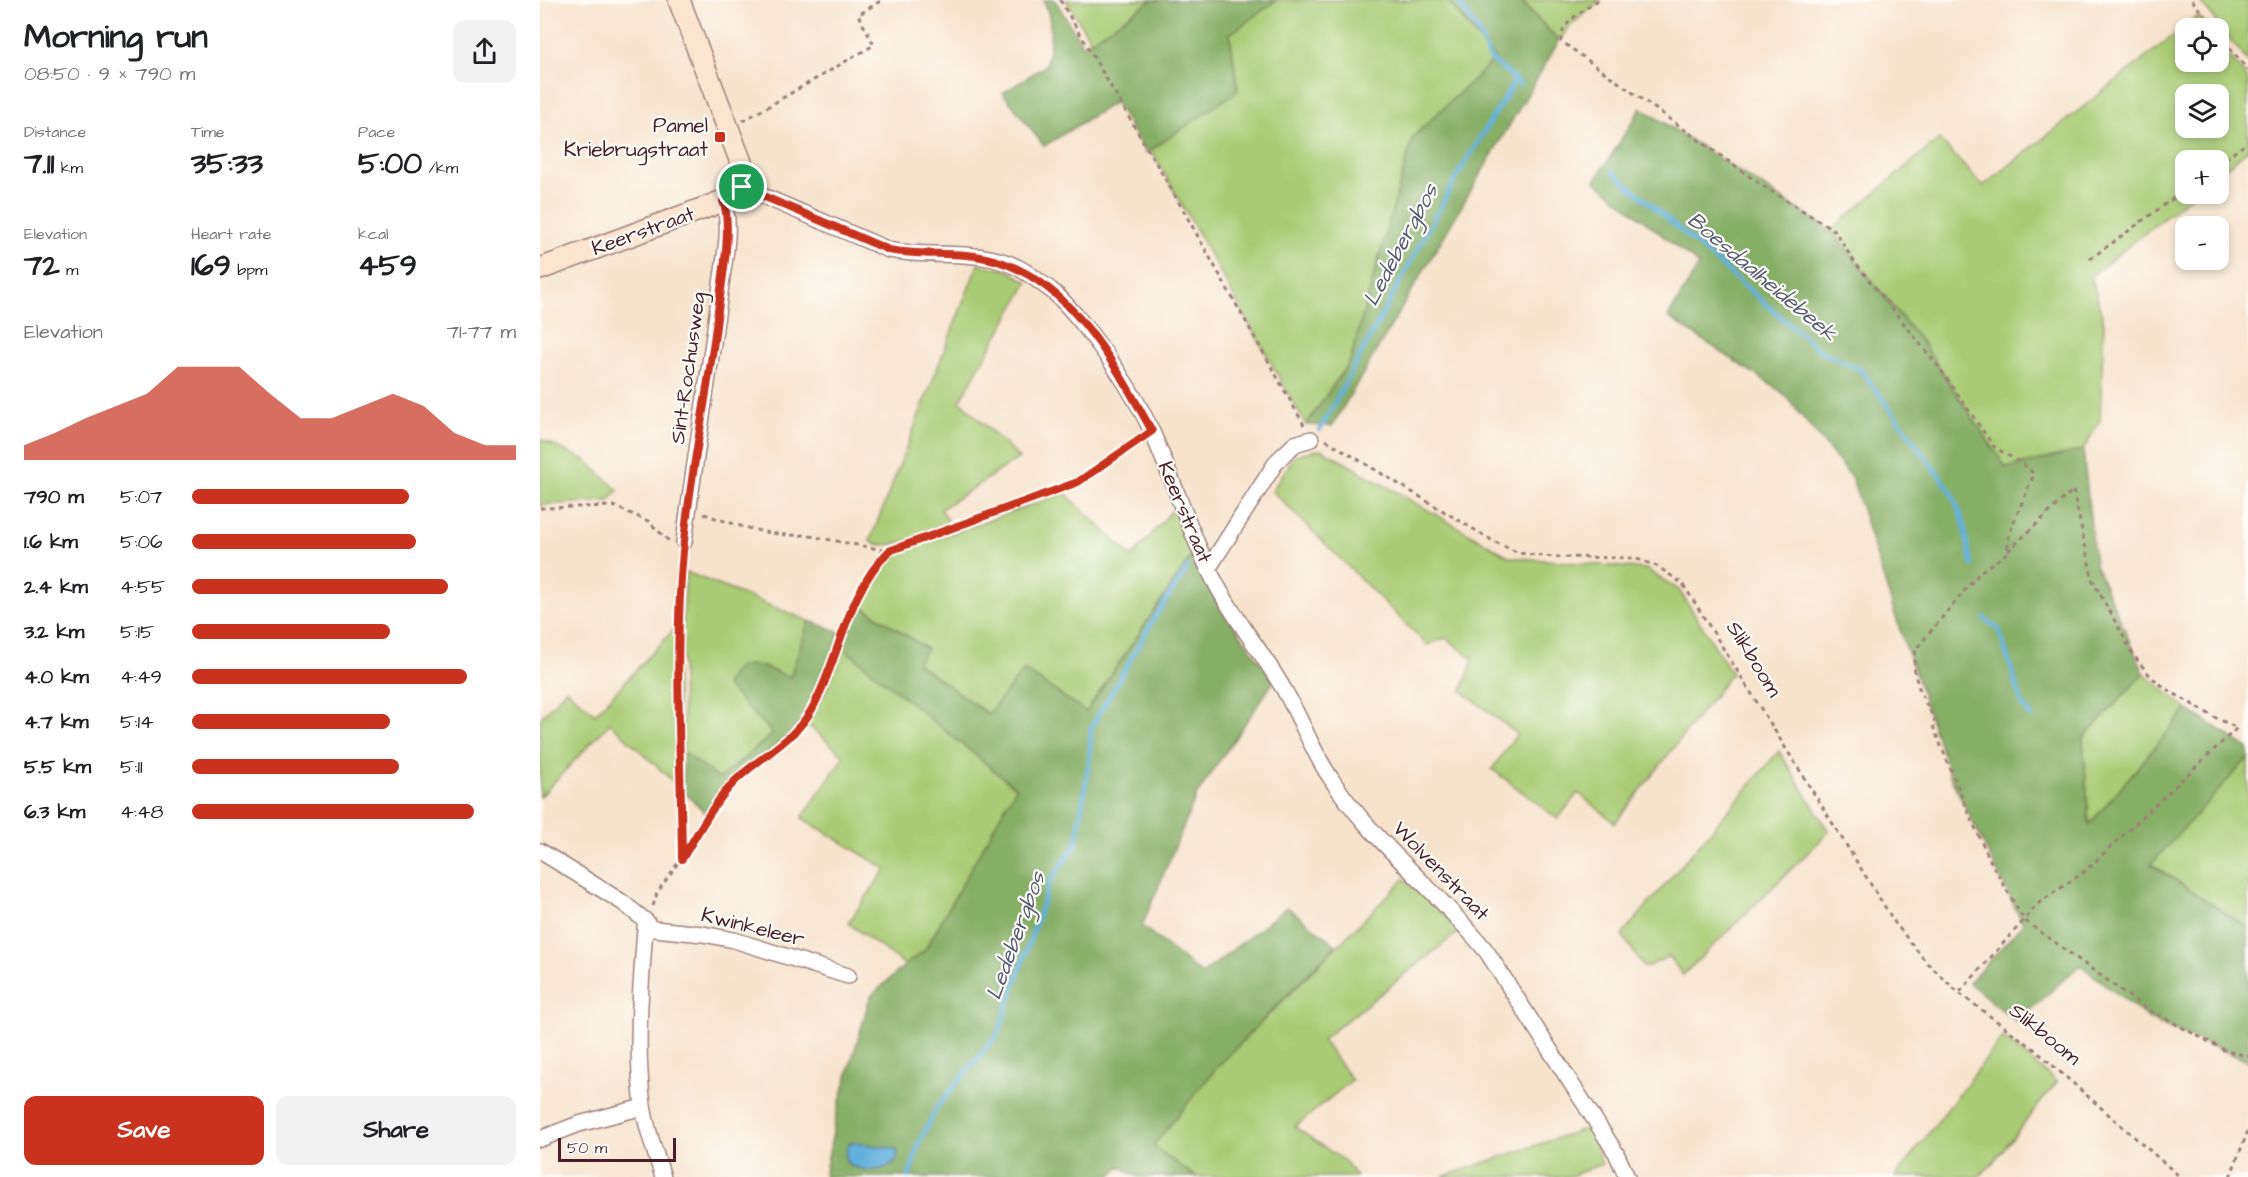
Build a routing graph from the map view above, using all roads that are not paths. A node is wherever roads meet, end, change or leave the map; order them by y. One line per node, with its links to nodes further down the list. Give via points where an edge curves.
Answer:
1 (679, 0): 2 (main road, via 744,170)
2 (742, 187): 3 (main road, Keerstraat); 7 (street, Keerstraat, via 889,250 992,259 1018,268 1052,291 1072,310 1117,369 1152,431)
3 (723, 201): 4 (main road, Keerstraat); 6 (street, Sint-Rochusweg, via 726,244)
4 (540, 269)
5 (1311, 439): 7 (street, via 1295,444 1277,461)
6 (683, 548)
7 (1208, 569): 8 (street, Keerstraat)
8 (1223, 596): 15 (street, Wolvenstraat, via 1284,690 1329,776 1399,860 1465,924 1487,952 1616,1153)
9 (540, 851): 10 (street)
10 (647, 922)
11 (848, 976): 12 (street, Kwinkeleer, via 734,940 645,928 640,1007)
12 (643, 1107): 13 (street); 14 (street, Kwinkeleer)
13 (540, 1138)
14 (663, 1177)
15 (1627, 1177)

